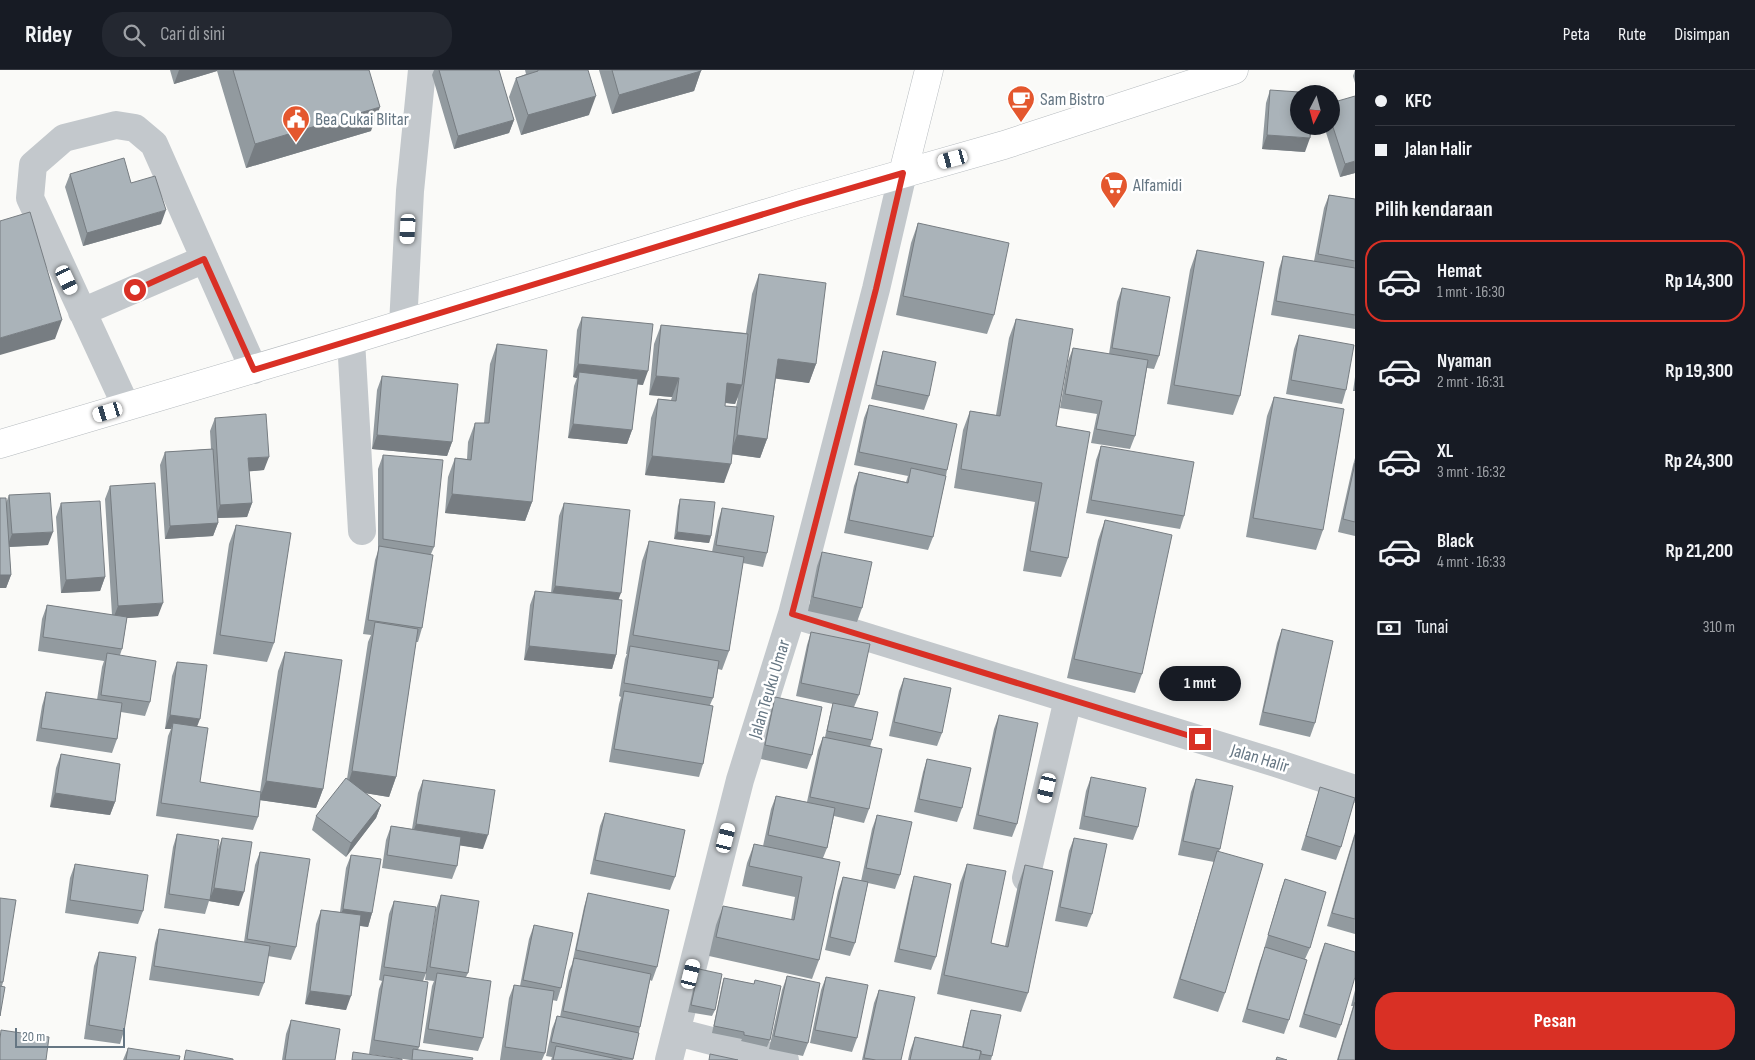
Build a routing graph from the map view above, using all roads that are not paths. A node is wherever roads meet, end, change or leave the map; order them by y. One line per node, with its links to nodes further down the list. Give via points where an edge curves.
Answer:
1 (422, 70): 7 (street, via 410,191)
2 (928, 70): 4 (main road)
3 (1234, 70): 4 (main road, via 1004,145)
4 (903, 173): 7 (main road); 13 (street, Jalan Teuku Umar)
5 (204, 259): 6 (street); 6 (street, via 154,144 135,128 116,125 64,138 34,165 30,198); 9 (street)
6 (82, 312): 10 (street)
7 (403, 324): 8 (main road)
8 (352, 340): 9 (main road); 12 (street)
9 (254, 370): 10 (main road)
10 (126, 406): 11 (main road)
11 (0, 444)
12 (362, 531)
13 (792, 614): 14 (street, Jalan Halir); 17 (street, Jalan Teuku Umar, via 740,780)
14 (1068, 698): 15 (street, Jalan Halir); 16 (street)
15 (1355, 789)
16 (1026, 878)
17 (677, 1032): 18 (street, Jalan Teuku Umar); 19 (street)
18 (669, 1060)
19 (785, 1060)

